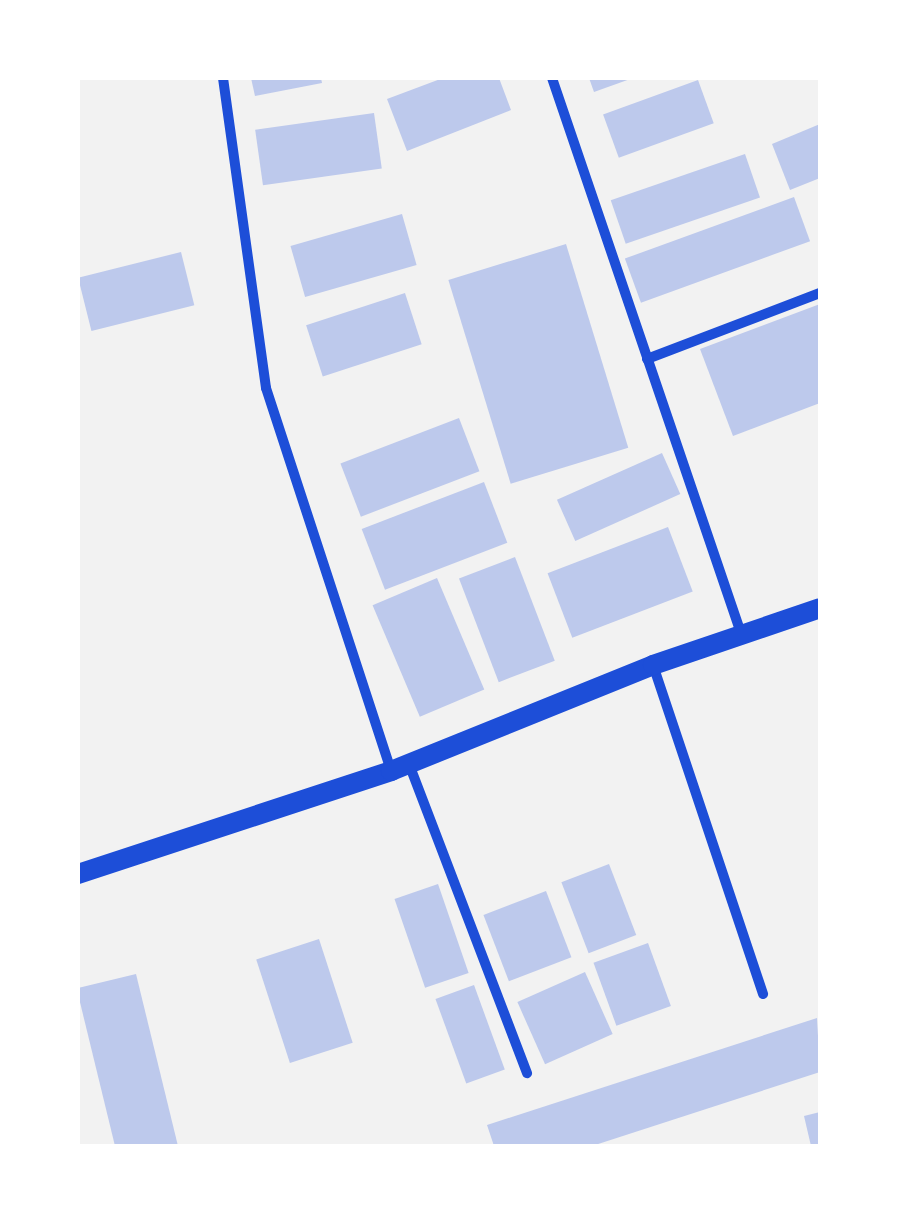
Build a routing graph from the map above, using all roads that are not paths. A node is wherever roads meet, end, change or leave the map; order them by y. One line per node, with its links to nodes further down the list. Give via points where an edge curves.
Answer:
1 (223, 78): 8 (street, via 266,388)
2 (552, 78): 4 (street)
3 (820, 294): 4 (street)
4 (647, 359): 6 (street)
5 (820, 608): 6 (main road)
6 (742, 637): 7 (main road)
7 (653, 665): 8 (main road); 10 (street)
8 (400, 768): 9 (main road); 11 (street)
9 (78, 874)
10 (763, 994)
11 (526, 1073)

